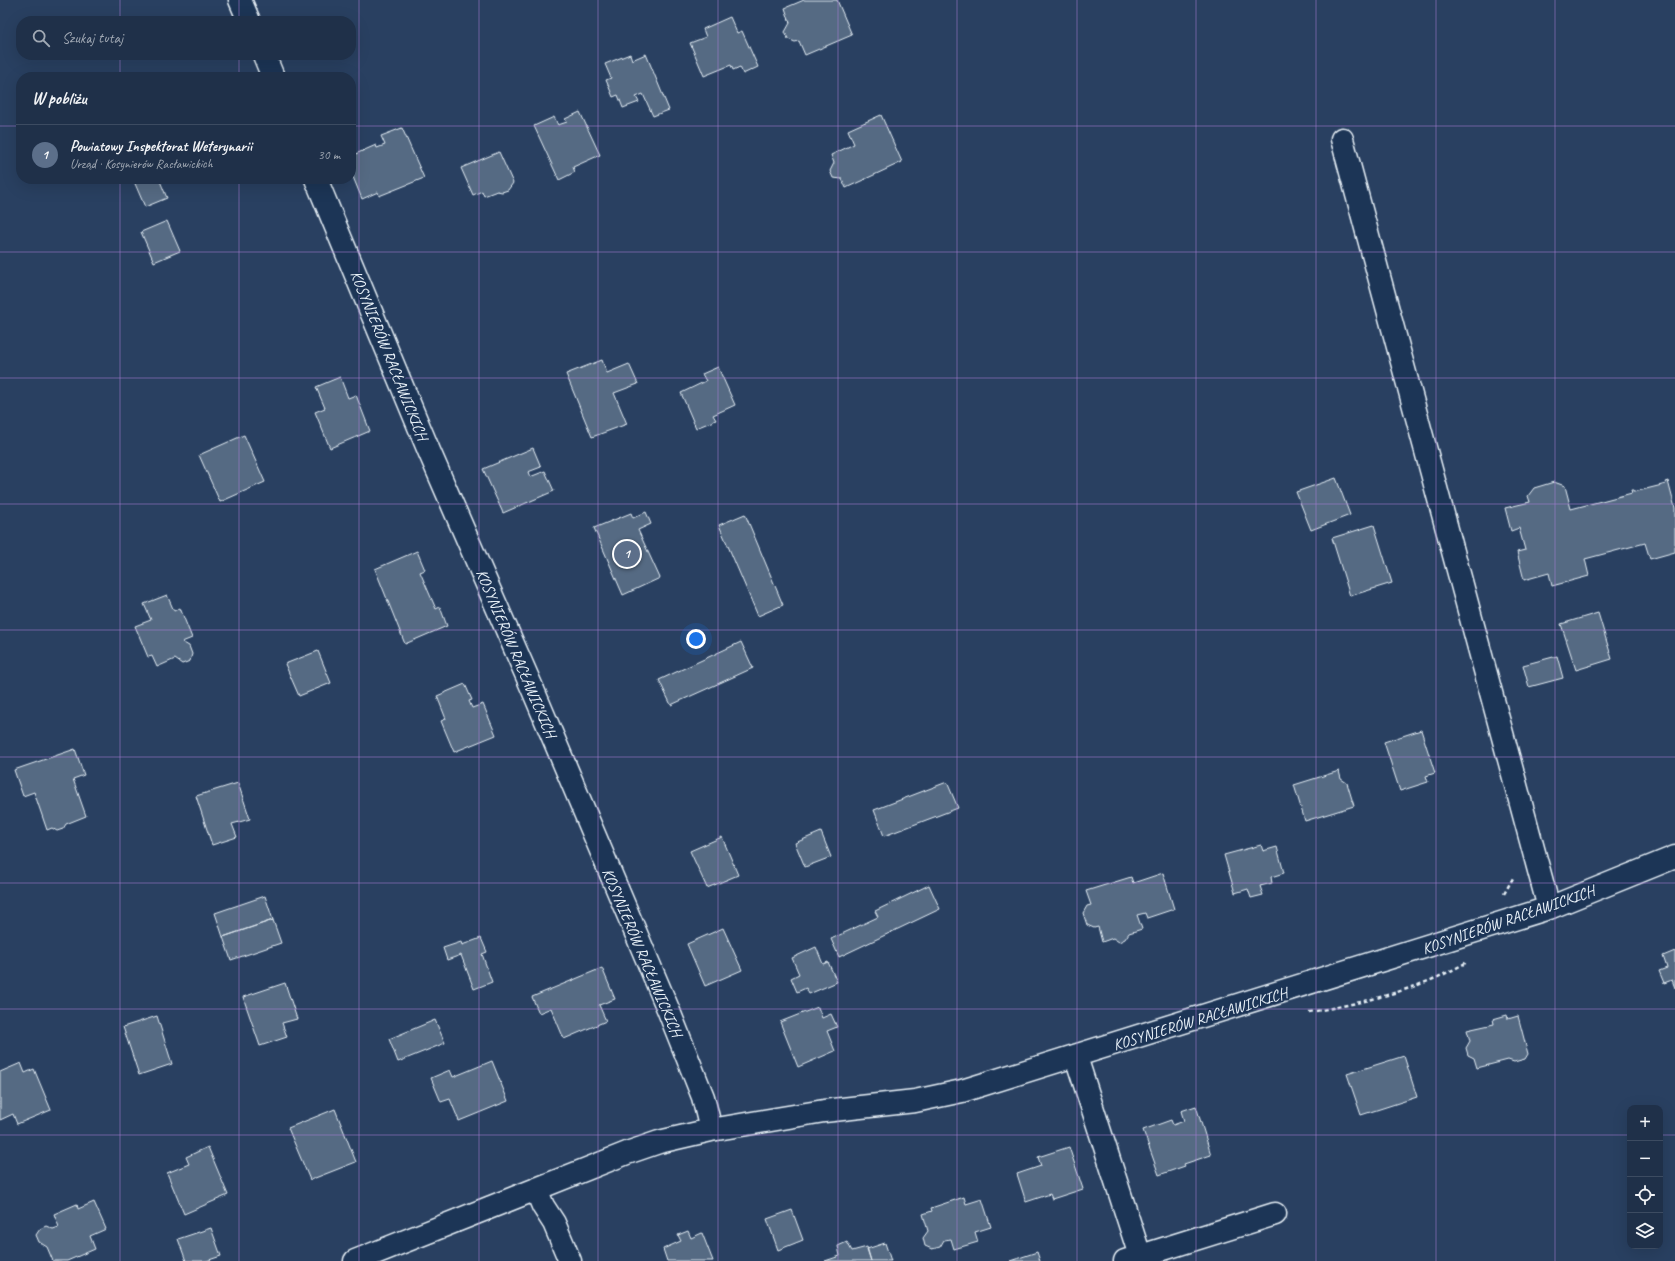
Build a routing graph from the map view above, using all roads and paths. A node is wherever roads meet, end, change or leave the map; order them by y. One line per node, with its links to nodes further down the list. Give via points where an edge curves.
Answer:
1 (240, 0): 2 (street)
2 (247, 16)
3 (266, 60): 4 (street)
4 (271, 72)
5 (1342, 139): 10 (street)
6 (318, 184): 12 (street, KOSYNIERÓW RACŁAWICKICH, via 431,457 665,1002 703,1097)
7 (1675, 856): 10 (street, KOSYNIERÓW RACŁAWICKICH)
8 (1515, 874): 9 (path)
9 (1502, 897)
10 (1549, 908): 11 (street, KOSYNIERÓW RACŁAWICKICH)
11 (1076, 1057): 12 (street, KOSYNIERÓW RACŁAWICKICH, via 962,1092 824,1110); 15 (street)
12 (711, 1130): 13 (street, KOSYNIERÓW RACŁAWICKICH, via 659,1142)
13 (536, 1189): 16 (street, KOSYNIERÓW RACŁAWICKICH); 17 (street)
14 (1275, 1214): 15 (street)
15 (1132, 1258)
16 (355, 1261)
17 (570, 1261)

